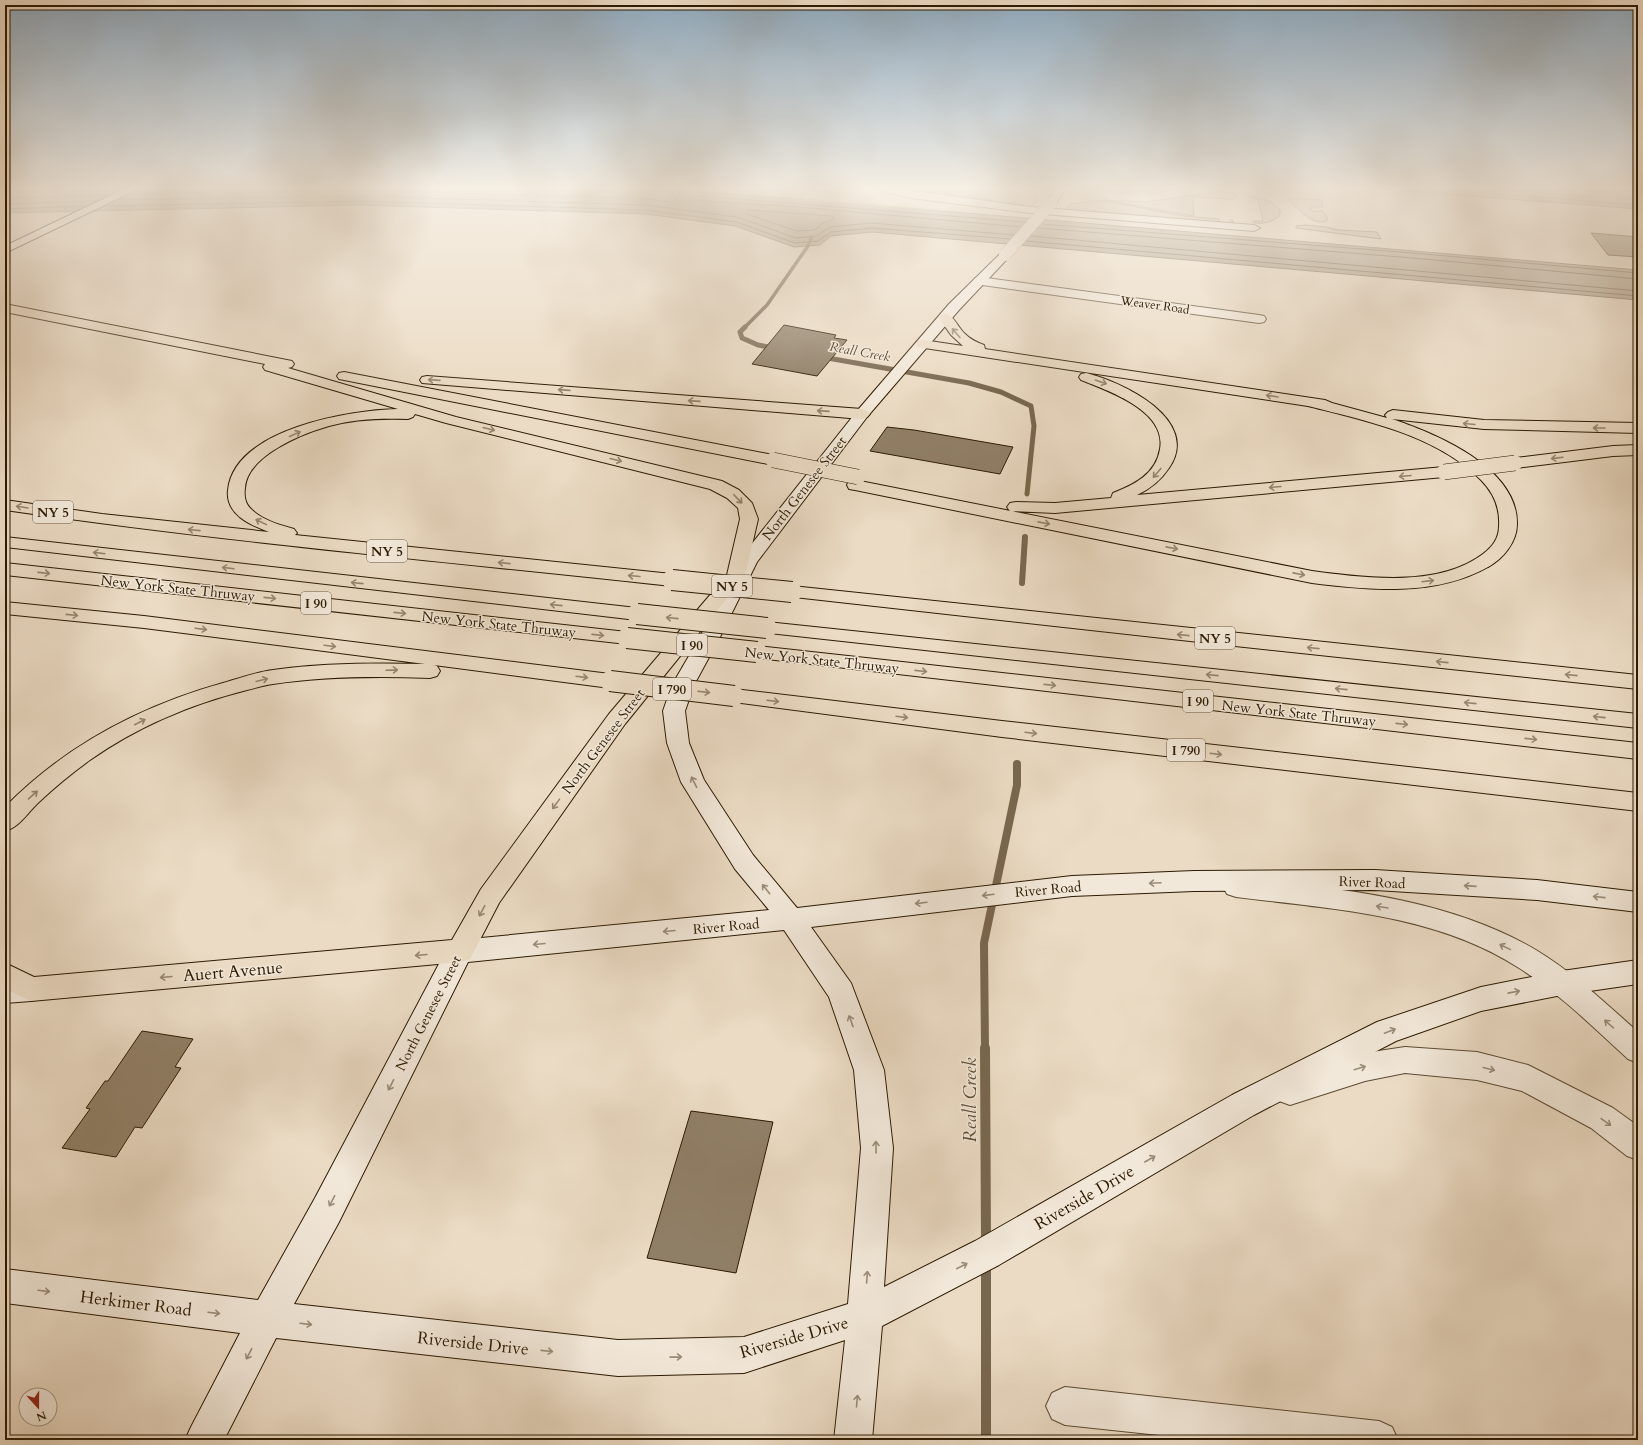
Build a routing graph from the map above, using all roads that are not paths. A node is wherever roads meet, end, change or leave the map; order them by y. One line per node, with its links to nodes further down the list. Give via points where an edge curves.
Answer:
1 (1003, 256): 2 (main road, North Genesee Street, bridge)
2 (979, 281): 5 (main road, North Genesee Street); 6 (main road, Weaver Road)
3 (5, 308): 11 (highway)
4 (5, 316): 10 (highway)
5 (946, 318): 7 (main road, North Genesee Street); 8 (highway, one-way to 5, via 972,346 961,339)
6 (1259, 319)
7 (923, 344): 8 (highway); 9 (main road, North Genesee Street)
8 (996, 354): 12 (highway, one-way to 8)
9 (908, 360): 13 (main road, North Genesee Street); 19 (highway, one-way to 19, via 945,355 1010,362 1081,375 1113,386 1136,398 1163,423 1170,437 1170,449 1164,465 1151,480)
10 (270, 367): 14 (highway); 17 (highway)
11 (307, 368): 13 (highway, one-way to 11, via 377,376); 17 (highway)
12 (1310, 402): 15 (highway, one-way to 12, via 1472,424); 18 (highway, one-way to 12, via 1312,576 1358,583 1409,583 1439,579 1475,567 1495,555 1508,535 1508,511 1497,488 1485,474 1436,441 1402,427)
13 (862, 414): 23 (main road, North Genesee Street)
14 (451, 420): 22 (highway, one-way to 14, via 273,528 248,516 238,504 236,490 240,473 253,458 274,443 324,423 394,413); 23 (highway, one-way to 23, via 716,485 733,494 746,506 749,519)
15 (1638, 428)
16 (1638, 450): 19 (highway, one-way to 19, bridge, via 1444,472)
17 (772, 464): 18 (highway)
18 (856, 481): 19 (highway, via 1004,506 1055,508)
19 (1107, 502)
20 (5, 505): 22 (highway, NY 5, one-way to 20, via 102,520)
21 (5, 542): 28 (highway, New York State Thruway / I 90, one-way to 21, bridge, via 637,614)
22 (324, 544): 27 (highway, NY 5, one-way to 22, bridge)
23 (743, 568): 34 (main road, one-way to 23, via 744,862 693,782 678,743 674,711 683,685 710,637); 35 (highway, North Genesee Street, one-way to 35, via 617,719 490,896)
24 (5, 569): 29 (highway, New York State Thruway / I 90, one-way to 29, bridge)
25 (5, 608): 26 (highway, one-way to 26, via 151,623)
26 (554, 674): 30 (highway, I 790, one-way to 30, bridge, via 1002,729); 31 (highway, one-way to 26, via 62,769 114,735 157,713 209,693 270,678 307,673 399,670)
27 (1638, 682)
28 (1638, 721)
29 (1638, 751)
30 (1638, 802)
31 (5, 822)
32 (1194, 881): 33 (main road, River Road, one-way to 32, via 1537,890 1375,880); 34 (main road, River Road, one-way to 34, via 1072,886); 38 (main road, one-way to 32, via 1510,949 1478,934 1435,919 1386,907)
33 (1638, 902)
34 (791, 919): 35 (main road, River Road, one-way to 35); 44 (main road, one-way to 34, via 877,1148 869,1070 841,992)
35 (460, 951): 39 (highway, Auert Avenue, one-way to 39); 45 (main road, North Genesee Street, one-way to 45, via 327,1210)
36 (1638, 972): 38 (main road)
37 (5, 975): 39 (highway)
38 (1562, 983): 40 (main road, one-way to 38); 41 (main road, one-way to 38, via 1387,1031 1481,999)
39 (18, 990)
40 (1638, 1050)
41 (1243, 1105): 42 (main road, one-way to 42, via 1378,1064 1405,1060 1477,1066 1528,1078 1602,1118); 44 (main road, Riverside Drive, one-way to 41, via 1007,1241)
42 (1638, 1145)
43 (5, 1286): 45 (main road, Herkimer Road, one-way to 45)
44 (865, 1316): 45 (main road, Riverside Drive, one-way to 44, via 618,1358 744,1355); 48 (main road, one-way to 44)
45 (267, 1319): 47 (main road, North Genesee Street, one-way to 47)
46 (1066, 1406): 49 (main road)
47 (204, 1440)
48 (853, 1440)
49 (1379, 1440)

